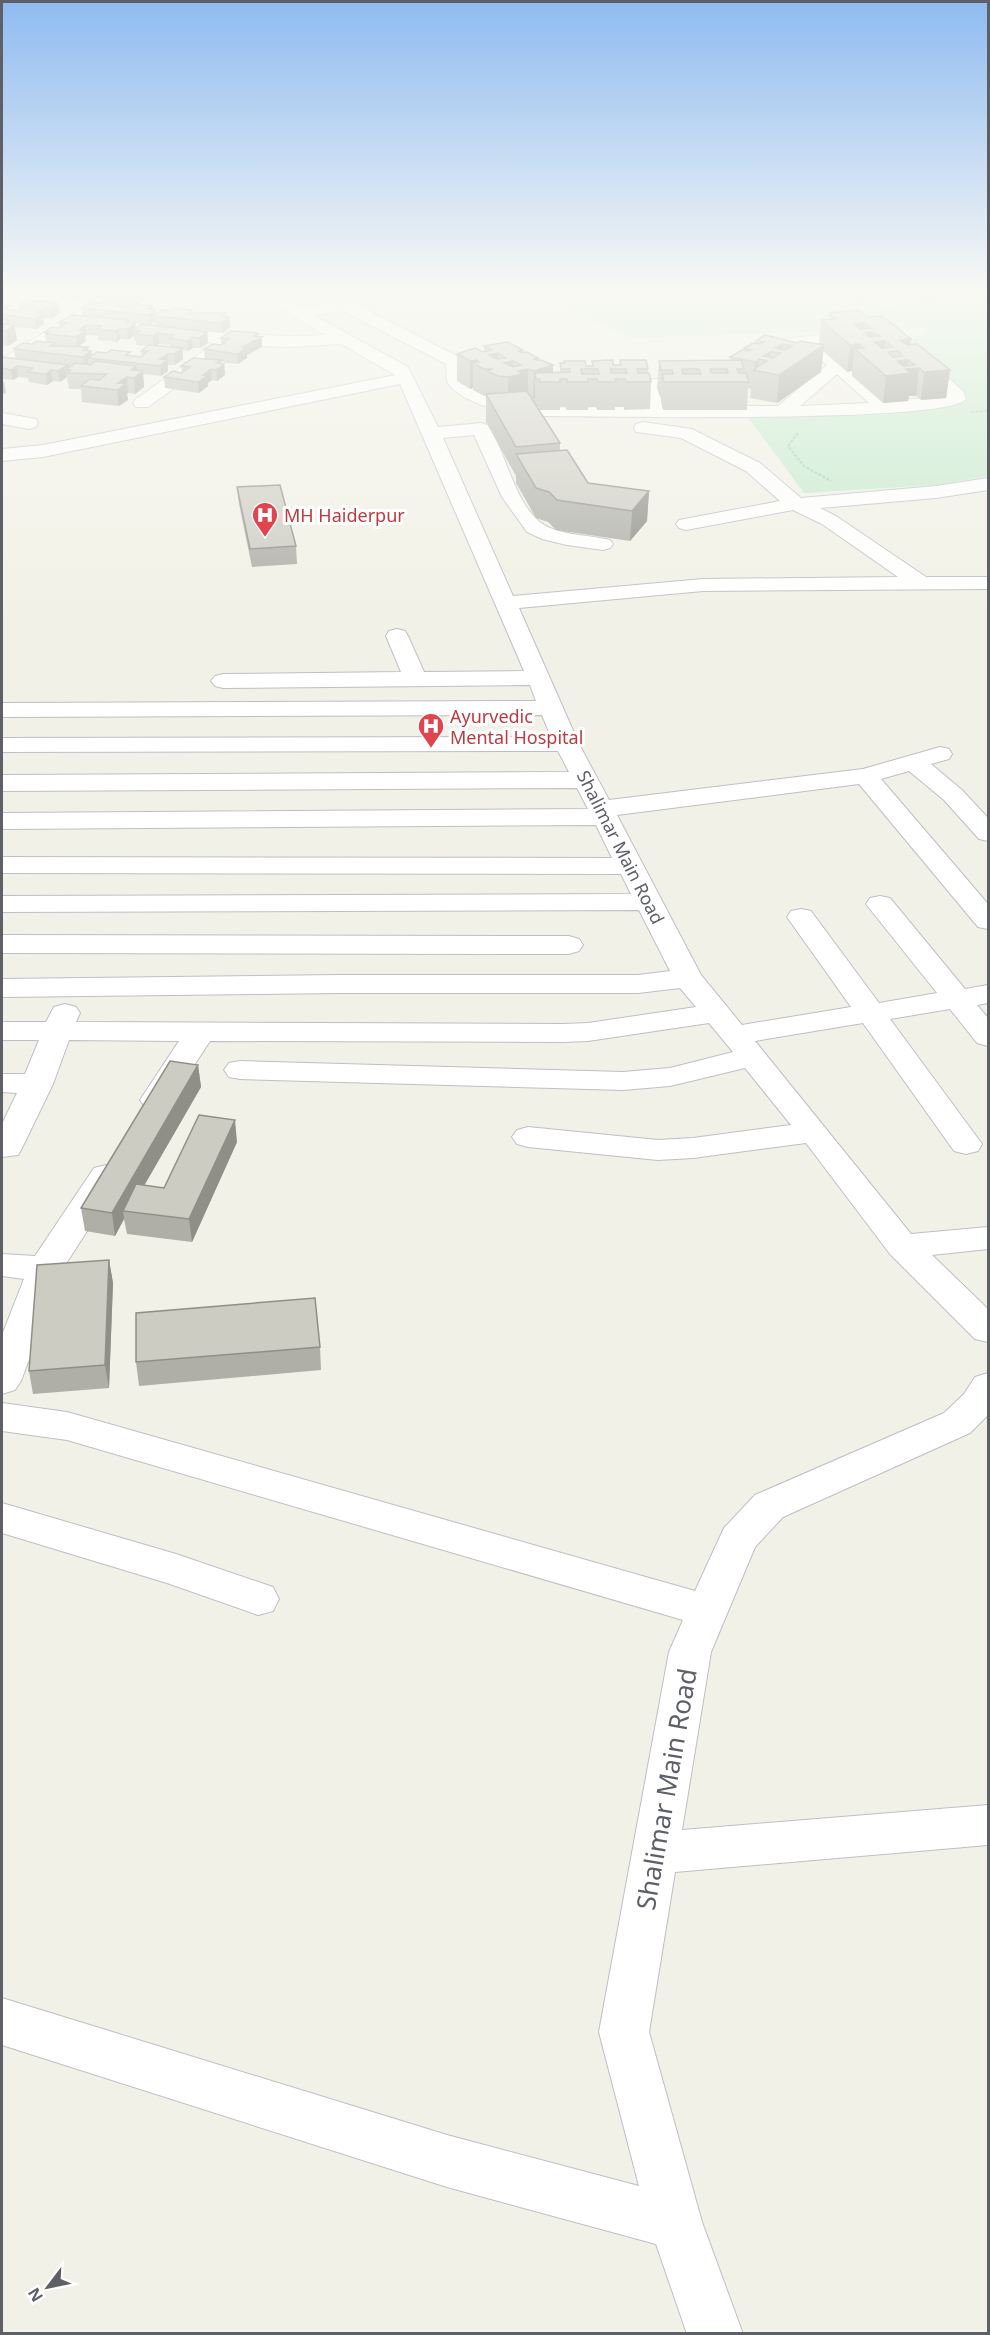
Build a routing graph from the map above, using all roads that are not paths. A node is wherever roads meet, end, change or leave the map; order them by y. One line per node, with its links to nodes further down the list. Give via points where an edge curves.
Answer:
1 (437, 403): 17 (street)
2 (445, 403): 16 (street, Shalimar Main Road)
3 (445, 403): 16 (street)
4 (446, 403): 19 (street)
5 (452, 403): 21 (street, via 566,423 685,433 753,467)
6 (462, 403): 12 (street, via 531,411)
7 (659, 403): 12 (street)
8 (792, 403): 13 (street)
9 (880, 403): 11 (street)
10 (944, 403): 11 (street)
11 (885, 407): 13 (street)
12 (660, 412): 13 (street)
13 (781, 412)
14 (2, 419): 15 (street)
15 (29, 423)
16 (432, 433): 26 (street, Shalimar Main Road)
17 (2, 455)
18 (528, 479): 19 (street)
19 (506, 481): 23 (street, via 524,518 534,528 559,537)
20 (988, 484): 21 (street)
21 (796, 504): 22 (street); 24 (street, via 829,520)
22 (686, 524)
23 (603, 544)
24 (921, 583): 25 (street); 26 (street, via 703,585)
25 (988, 583)
26 (506, 603): 28 (street, Shalimar Main Road)
27 (397, 636): 29 (street)
28 (538, 678): 29 (street); 32 (street, Shalimar Main Road)
29 (415, 679): 30 (street)
30 (300, 680): 31 (street); 33 (street)
31 (224, 681)
32 (552, 708): 33 (street); 36 (street, Shalimar Main Road)
33 (292, 709): 35 (street); 39 (street)
34 (2, 710): 35 (street)
35 (110, 711): 38 (street)
36 (567, 744): 40 (street); 44 (street, Shalimar Main Road)
37 (2, 745): 38 (street)
38 (98, 745): 39 (street); 45 (street)
39 (275, 745): 40 (street); 46 (street)
40 (352, 745): 47 (street)
41 (939, 754): 42 (street)
42 (913, 762): 43 (street); 54 (street, via 953,795)
43 (865, 776): 49 (street); 67 (street)
44 (586, 780): 47 (street); 49 (street, Shalimar Main Road)
45 (84, 782): 46 (street); 48 (street); 53 (street)
46 (270, 782): 47 (street); 50 (street)
47 (355, 782): 51 (street)
48 (2, 783)
49 (603, 813): 51 (street); 60 (street, Shalimar Main Road)
50 (266, 819): 51 (street); 53 (street); 58 (street)
51 (358, 819): 59 (street)
52 (2, 821): 53 (street)
53 (71, 821): 56 (street)
54 (988, 833)
55 (2, 865): 56 (street)
56 (55, 865): 57 (street)
57 (111, 865): 58 (street); 65 (street)
58 (260, 865): 59 (street)
59 (353, 865): 60 (street); 63 (street)
60 (630, 866): 61 (street, Shalimar Main Road)
61 (649, 902): 63 (street); 72 (street, Shalimar Main Road)
62 (2, 904): 65 (street)
63 (349, 904): 65 (street); 70 (street)
64 (880, 904): 77 (street)
65 (99, 905): 69 (street)
66 (801, 917): 78 (street)
67 (988, 921)
68 (2, 944): 69 (street)
69 (86, 944): 70 (street); 75 (street)
70 (345, 944): 71 (street); 73 (street)
71 (569, 945)
72 (688, 978): 73 (street, via 638,984); 83 (street, Shalimar Main Road)
73 (341, 984): 75 (street); 82 (street)
74 (2, 988): 75 (street)
75 (73, 988): 80 (street)
76 (988, 994): 77 (street)
77 (958, 999): 78 (street); 84 (street)
78 (871, 1013): 83 (street); 92 (street)
79 (2, 1031): 80 (street)
80 (59, 1031): 81 (street); 88 (street)
81 (201, 1031): 82 (street); 89 (street)
82 (336, 1031): 83 (street); 86 (street)
83 (734, 1035): 86 (street, via 670,1077 623,1081); 90 (street, Shalimar Main Road)
84 (988, 1037)
85 (240, 1070): 86 (street)
86 (331, 1074)
87 (2, 1083): 88 (street)
88 (37, 1084): 93 (street)
89 (142, 1120)
90 (814, 1132): 91 (street, via 693,1149 658,1150); 96 (street, Shalimar Main Road)
91 (528, 1137)
92 (966, 1144)
93 (6, 1148)
94 (123, 1150): 98 (street)
95 (988, 1238): 96 (street)
96 (902, 1246): 99 (street, Shalimar Main Road)
97 (2, 1265): 98 (street)
98 (45, 1269): 100 (street)
99 (988, 1330)
100 (2, 1381)
101 (988, 1386): 105 (street, Shalimar Main Road, via 977,1404 957,1423 769,1506 738,1539)
102 (2, 1417): 105 (street, via 67,1426)
103 (2, 1518): 104 (street)
104 (258, 1599)
105 (707, 1611): 107 (street, Shalimar Main Road, via 690,1652)
106 (988, 1825): 107 (street)
107 (655, 1853): 109 (street, Shalimar Main Road, via 624,2032)
108 (2, 2022): 109 (street, via 447,2162)
109 (675, 2222): 110 (street, Shalimar Main Road)
110 (715, 2334)

